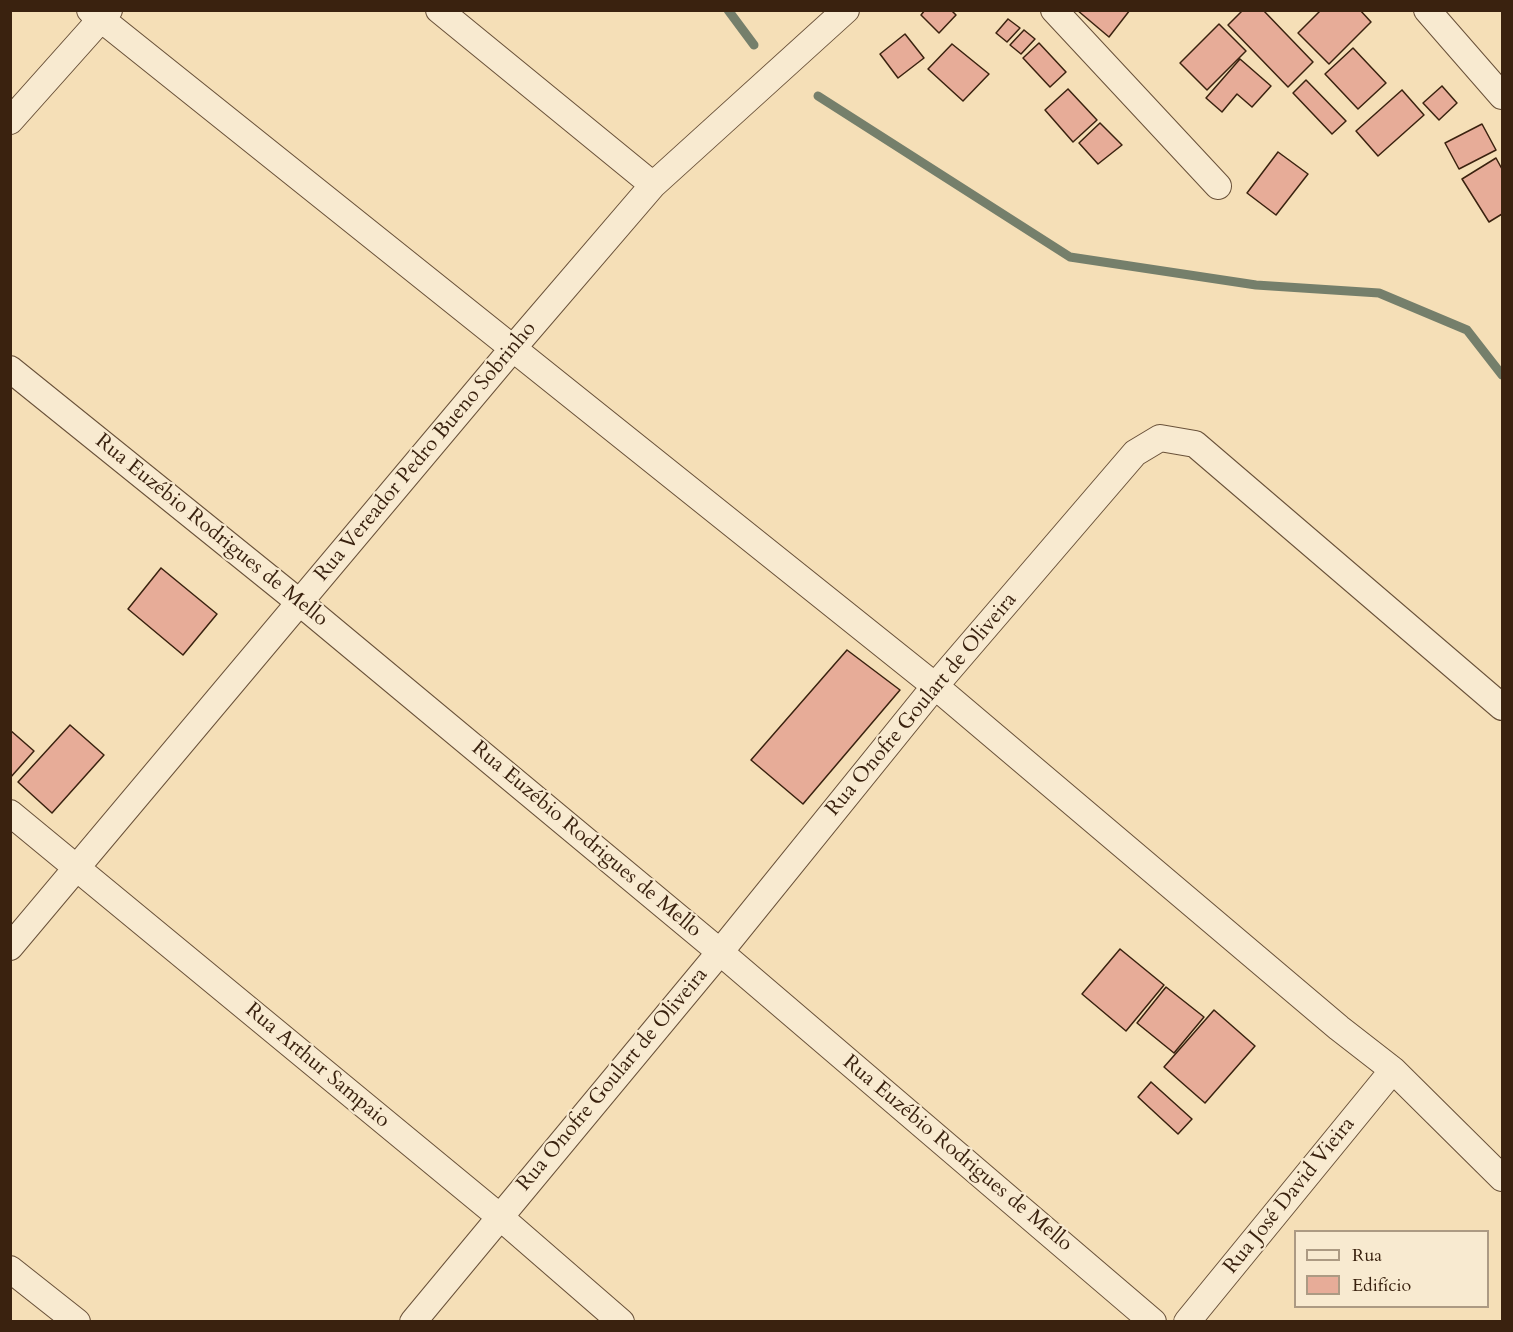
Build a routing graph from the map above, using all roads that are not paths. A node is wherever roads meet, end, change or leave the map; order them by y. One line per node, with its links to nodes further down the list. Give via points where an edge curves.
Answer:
1 (440, 10): 8 (street)
2 (846, 10): 8 (street, Rua Vereador Pedro Bueno Sobrinho)
3 (1054, 10): 9 (street)
4 (1427, 10): 6 (street)
5 (100, 14): 7 (street); 10 (street)
6 (1503, 96)
7 (10, 121)
8 (653, 185): 10 (street, Rua Vereador Pedro Bueno Sobrinho)
9 (1218, 186)
10 (514, 347): 12 (street, Rua Vereador Pedro Bueno Sobrinho); 13 (street)
11 (10, 369): 12 (street, Rua Euzébio Rodrigues de Mello)
12 (299, 602): 16 (street, Rua Vereador Pedro Bueno Sobrinho); 18 (street, Rua Euzébio Rodrigues de Mello)
13 (935, 686): 14 (street, Rua Onofre Goulart de Oliveira, via 1136,453 1160,438 1195,444); 18 (street, Rua Onofre Goulart de Oliveira); 19 (street)
14 (1503, 707)
15 (10, 813): 16 (street, Rua Arthur Sampaio)
16 (77, 867): 17 (street, Rua Vereador Pedro Bueno Sobrinho); 21 (street, Rua Arthur Sampaio)
17 (10, 947)
18 (720, 952): 21 (street, Rua Onofre Goulart de Oliveira); 26 (street, Rua Euzébio Rodrigues de Mello)
19 (1393, 1070): 20 (street); 27 (street, Rua José David Vieira)
20 (1503, 1178)
21 (500, 1217): 24 (street, Rua Onofre Goulart de Oliveira); 25 (street, Rua Arthur Sampaio)
22 (10, 1269): 23 (street)
23 (77, 1322)
24 (413, 1322)
25 (621, 1322)
26 (1153, 1322)
27 (1187, 1322)

